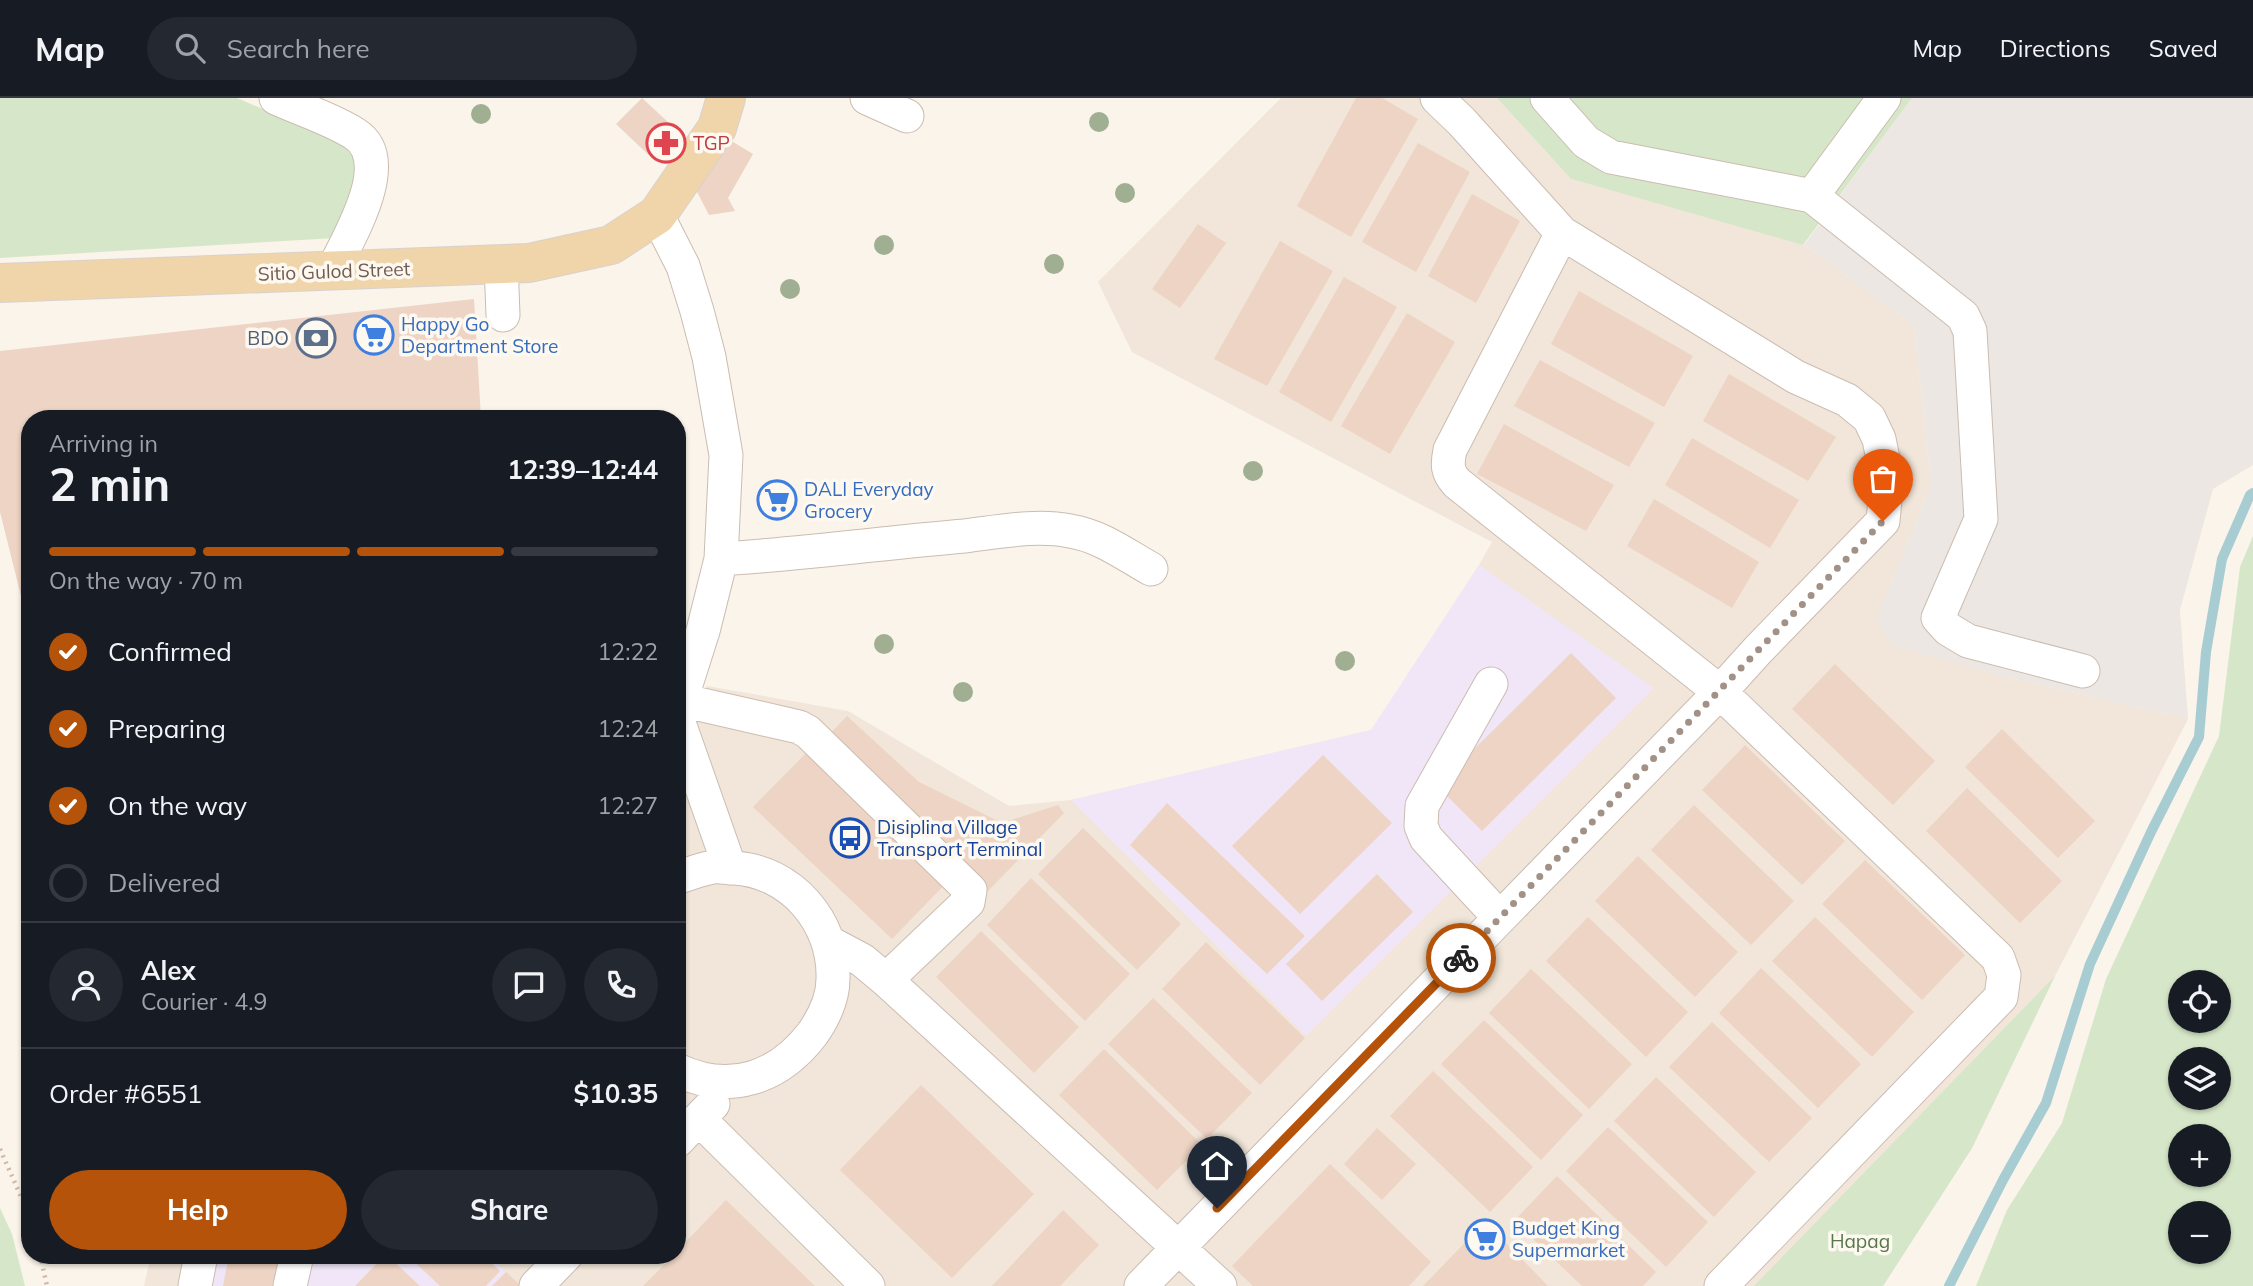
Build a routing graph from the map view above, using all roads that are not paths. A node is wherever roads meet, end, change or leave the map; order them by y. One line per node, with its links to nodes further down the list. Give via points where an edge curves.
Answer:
1 (276, 98): 12 (street, via 357,135 372,157 369,195)
2 (726, 98): 9 (main road, via 717,128)
3 (867, 98): 7 (street)
4 (1437, 98): 10 (street)
5 (1547, 98): 8 (street, via 1586,142 1611,157)
6 (1884, 98): 8 (street)
7 (907, 116)
8 (1812, 196): 17 (street, via 1963,316 1970,331 1981,519 1938,618 1968,641)
9 (657, 215): 11 (main road, Sitio Gulod Street, via 611,245 529,263); 15 (street, via 682,266 709,357 726,455)
10 (1562, 233): 20 (street, via 1450,450 1449,474); 20 (street, via 1796,377 1847,400 1869,418 1879,439 1887,479 1883,521)
11 (501, 263): 12 (main road, Sitio Gulod Street); 14 (street)
12 (332, 272): 13 (main road, Sitio Gulod Street)
13 (0, 283)
14 (503, 315)
15 (721, 559): 16 (street, via 1042,529 1094,537); 19 (street)
16 (1151, 569)
17 (2083, 671)
18 (1491, 684): 25 (street, via 1422,806 1422,826 1426,838)
19 (686, 692)
20 (1720, 692): 25 (street); 41 (street, via 1998,958 2004,975 2001,997)
21 (686, 717): 27 (street, via 799,727 808,732 970,890 968,902)
22 (686, 737): 23 (street)
23 (730, 868): 24 (street, via 714,866); 26 (street, via 752,869 786,884 813,909)
24 (686, 875)
25 (1500, 918): 31 (street)
26 (830, 943): 27 (street); 29 (street, via 834,980 825,1016 801,1049 778,1068)
27 (886, 980): 31 (street)
28 (686, 1073): 29 (street)
29 (734, 1082): 30 (street)
30 (688, 1130): 38 (street)
31 (1179, 1247): 39 (street); 40 (street)
32 (199, 1264): 35 (street)
33 (296, 1264): 36 (street)
34 (557, 1264): 37 (street)
35 (195, 1286)
36 (290, 1286)
37 (536, 1286)
38 (868, 1286)
39 (1141, 1286)
40 (1220, 1286)
41 (1721, 1286)

